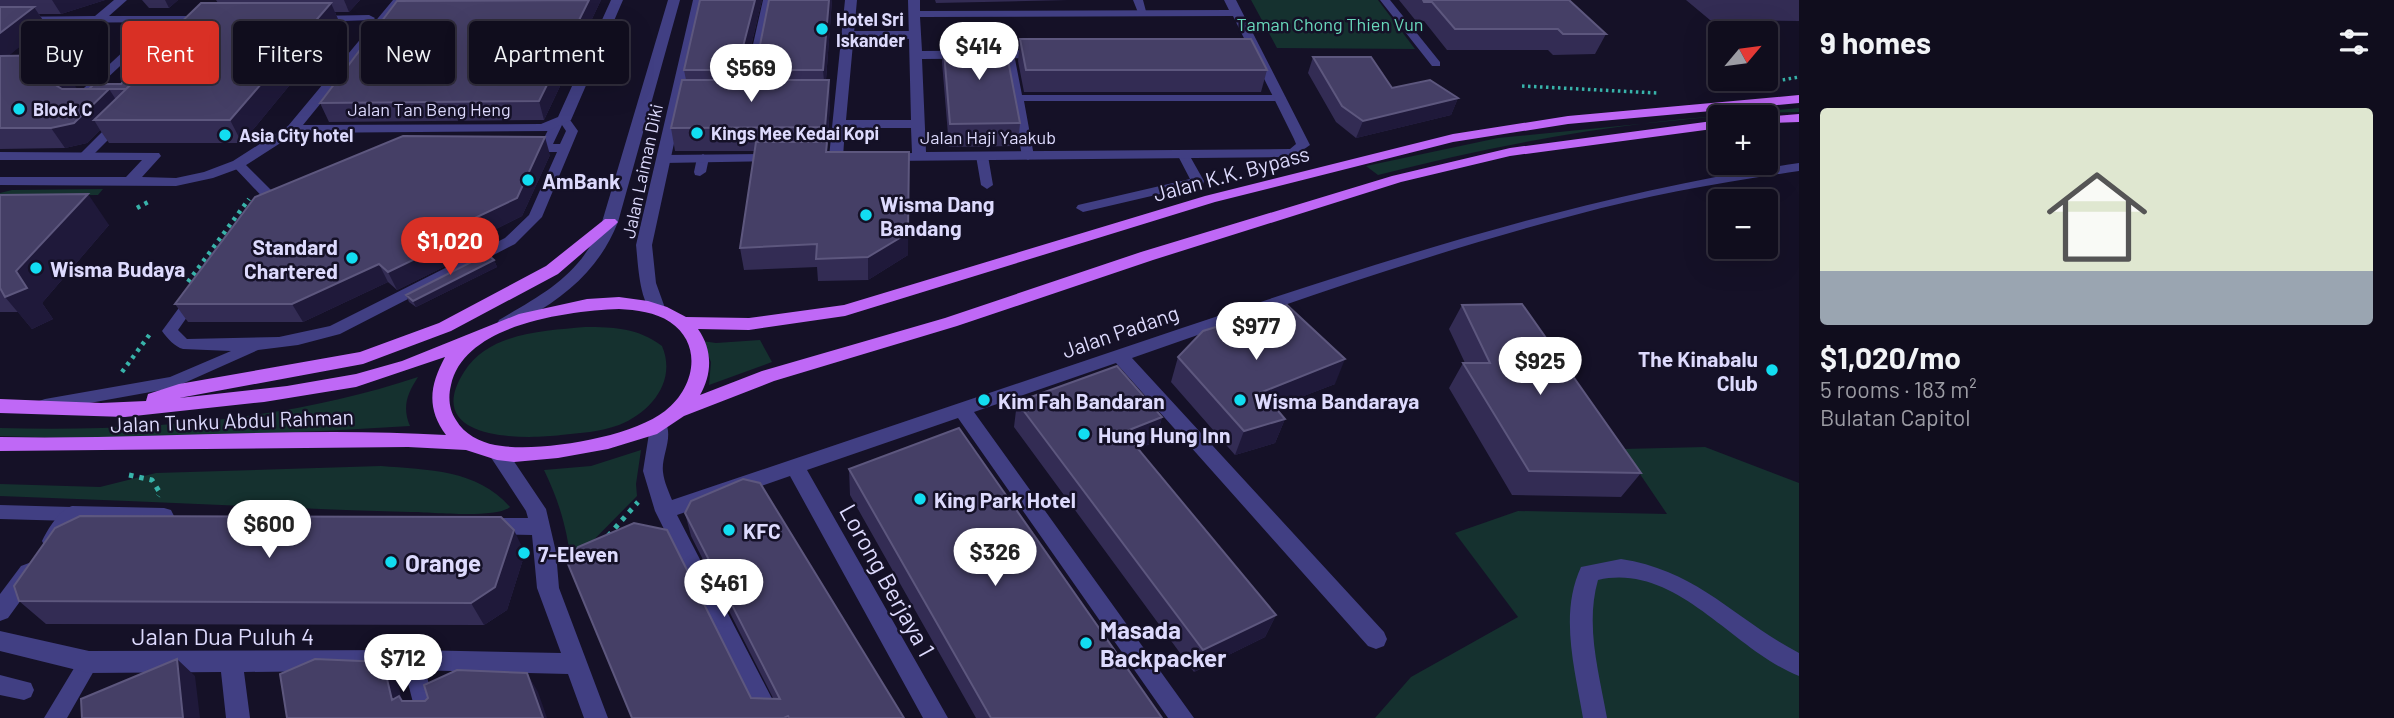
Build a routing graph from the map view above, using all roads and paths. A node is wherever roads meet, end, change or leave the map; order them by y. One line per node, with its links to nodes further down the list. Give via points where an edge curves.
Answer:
1 (121, 0): 23 (street)
2 (384, 0): 18 (street)
3 (399, 0): 13 (street)
4 (617, 0): 42 (street)
5 (674, 0): 67 (street, Jalan Laiman Diki)
6 (699, 0): 59 (street, Jalan Laiman Diki, via 683,98)
7 (768, 0): 35 (lane, via 741,98)
8 (851, 0): 24 (street)
9 (914, 0): 17 (street)
10 (1138, 0): 15 (lane)
11 (1230, 0): 16 (street)
12 (1385, 0): 30 (lane)
13 (389, 13): 14 (lane); 46 (street)
14 (404, 13)
15 (1143, 13): 16 (street); 17 (street)
16 (1235, 13): 37 (street, via 1249,53)
17 (915, 14): 25 (street)
18 (369, 18): 20 (street); 60 (street, via 280,129)
19 (216, 19): 23 (street)
20 (305, 19)
21 (0, 20): 22 (street)
22 (67, 20): 23 (street); 29 (path)
23 (97, 20)
24 (848, 35): 25 (street); 43 (street, via 835,98)
25 (915, 35): 28 (street)
26 (1009, 54): 27 (street); 28 (street); 36 (lane)
27 (1050, 54)
28 (916, 55): 44 (street)
29 (19, 59)
30 (1436, 64)
31 (1799, 77): 32 (path)
32 (1778, 81)
33 (1522, 86): 34 (path)
34 (1658, 93)
35 (761, 98)
36 (1017, 98): 37 (lane); 55 (lane)
37 (1280, 98): 50 (street, Jalan Haji Yaakub, via 1303,145 1293,153)
38 (1799, 99): 70 (main road, Jalan K.K. Bypass, via 1568,120 1453,138 1210,199 845,310 750,324)
39 (138, 102): 39 (lane, via 75,102 131,50 172,47 178,63); 52 (lane)
40 (1799, 118): 41 (main road)
41 (1778, 119)
42 (560, 123): 46 (street, Jalan Tan Beng Heng, via 543,128); 48 (lane); 49 (lane, via 572,131)
43 (839, 124): 44 (street); 56 (street)
44 (918, 124): 53 (street)
45 (1708, 126): 79 (main road, via 1510,152 1397,179 768,376)
46 (293, 129): 60 (street)
47 (517, 148): 48 (lane)
48 (545, 148): 49 (lane)
49 (565, 148): 73 (lane, via 535,217 510,241 335,330)
50 (1183, 154): 55 (street, Jalan Haji Yaakub); 65 (lane, via 1198,181)
51 (0, 156): 52 (street)
52 (85, 156): 63 (street, via 154,156)
53 (919, 156): 54 (street, Jalan Haji Yaakub); 57 (street, Jalan Haji Yaakub)
54 (982, 156): 55 (street, Jalan Haji Yaakub); 64 (lane)
55 (1028, 156)
56 (836, 157)
57 (878, 157)
58 (795, 158): 59 (street, via 702,165)
59 (664, 159): 69 (street, Jalan Laiman Diki, via 645,245 648,283)
60 (244, 161): 63 (street, via 176,182); 66 (lane, via 265,191 281,200)
61 (1799, 167): 74 (street, Jalan Padang, via 1697,181 1540,218 1358,274)
62 (0, 181): 63 (street)
63 (131, 181)
64 (987, 185)
65 (1083, 208)
66 (258, 210)
67 (610, 222): 71 (street, Jalan Laiman Diki, via 596,253 575,276); 78 (main road, via 552,270 435,331 363,358 179,391)
68 (202, 287): 73 (lane, via 170,331 183,344)
69 (657, 308): 70 (main road); 71 (main road, Jalan Tunku Abdul Rahman, via 590,304)
70 (683, 323): 79 (main road, via 692,334 701,366 695,389)
71 (502, 326): 72 (main road, Jalan Tunku Abdul Rahman)
72 (471, 340): 78 (main road, Jalan Tunku Abdul Rahman, via 422,361 338,384); 81 (main road, via 452,361 442,384 440,406 445,422)
73 (255, 346): 76 (lane, via 173,382)
74 (1120, 356): 77 (street, Jalan Padang); 96 (street)
75 (0, 406): 76 (main road, Jalan Tunku Abdul Rahman)
76 (39, 407): 78 (main road, Jalan Tunku Abdul Rahman)
77 (962, 409): 84 (street, Jalan Padang); 111 (street)
78 (117, 410)
79 (676, 412): 80 (main road)
80 (658, 426): 83 (main road, via 580,447); 88 (street, via 653,471)
81 (466, 443): 82 (main road, Jalan Tunku Abdul Rahman, via 404,438 67,447); 83 (main road, Jalan Tunku Abdul Rahman)
82 (0, 444)
83 (498, 453): 93 (street, via 536,509)
84 (795, 467): 88 (street, Jalan Padang); 110 (street, Lorong Berjaya 1)
85 (129, 475): 86 (path, via 152,480)
86 (160, 493)
87 (638, 502): 94 (path)
88 (666, 511): 109 (street)
89 (0, 512): 90 (lane)
90 (72, 514): 91 (street); 95 (street)
91 (187, 517)
92 (461, 526): 93 (street)
93 (541, 527): 101 (street, via 548,588)
94 (603, 541)
95 (0, 611)
96 (1376, 639)
97 (0, 641): 100 (street, Jalan Dua Puluh 4)
98 (412, 660): 99 (street, Jalan Dua Puluh 4); 101 (street, Jalan Dua Puluh 4); 107 (lane)
99 (231, 661): 100 (street, Jalan Dua Puluh 4); 106 (street)
100 (89, 662): 105 (lane)
101 (575, 664): 108 (street)
102 (1799, 665): 112 (street, via 1693,593 1655,573 1619,567 1589,573 1579,627)
103 (0, 685): 104 (lane)
104 (24, 690)
105 (55, 718)
106 (238, 718)
107 (428, 718)
108 (596, 718)
109 (770, 718)
110 (936, 718)
111 (1182, 718)
112 (1595, 718)

